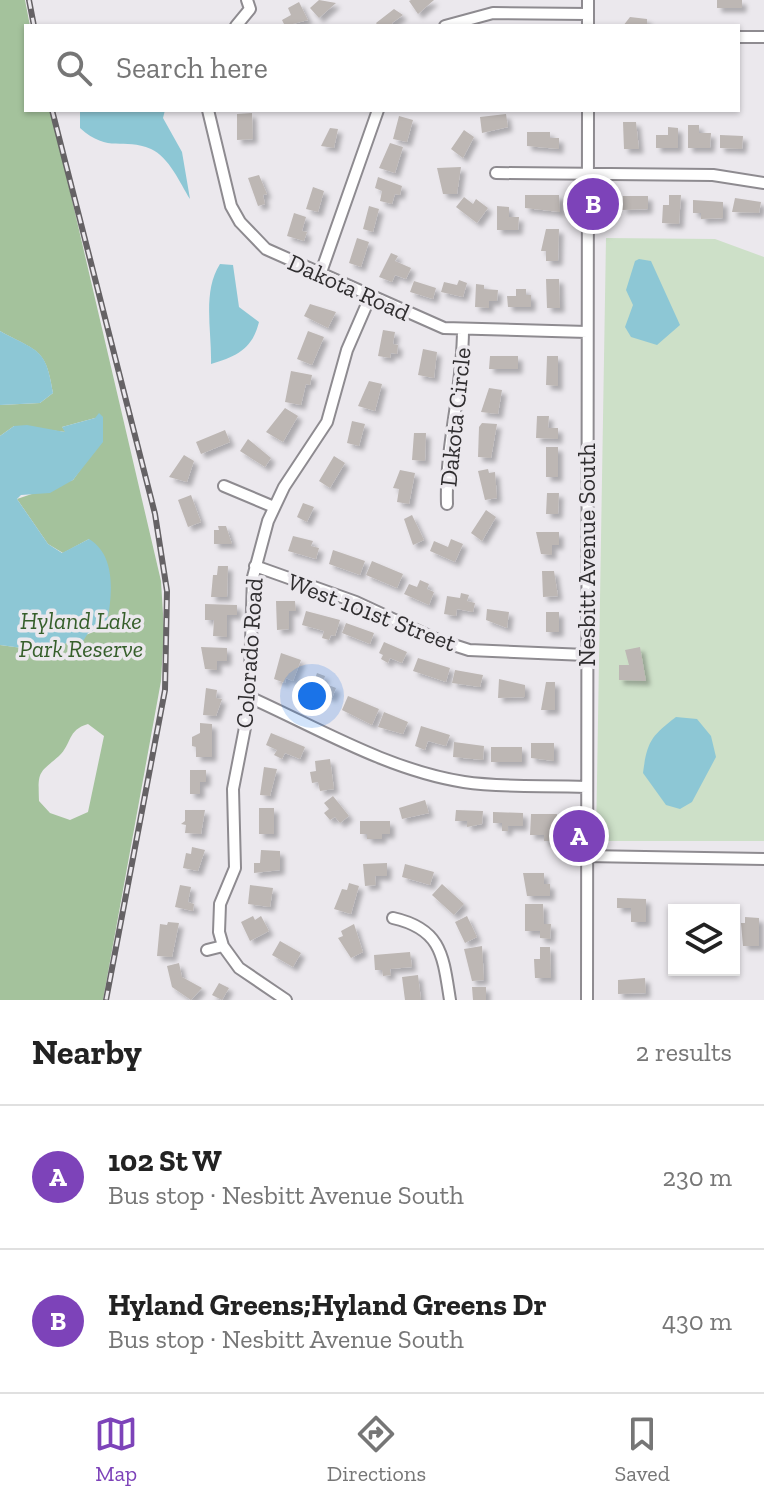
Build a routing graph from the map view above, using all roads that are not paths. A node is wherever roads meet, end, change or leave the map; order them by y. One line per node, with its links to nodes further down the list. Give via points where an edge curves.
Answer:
1 (261, 0): 3 (street)
2 (588, 0): 4 (street)
3 (249, 4): 5 (street)
4 (588, 14): 6 (street, via 493,13); 7 (street)
5 (237, 24)
6 (452, 24)
7 (588, 24)
8 (740, 37): 9 (street)
9 (764, 37)
10 (208, 112): 16 (street, Dakota Road, via 226,189 240,222 266,249)
11 (377, 112): 16 (street)
12 (588, 112): 14 (street, Nesbitt Avenue South)
13 (496, 173): 14 (street)
14 (588, 174): 15 (street, via 713,175); 19 (street, Nesbitt Avenue South)
15 (764, 183)
16 (320, 275): 17 (street, Dakota Road)
17 (370, 297): 18 (street, Dakota Road, via 428,323); 22 (street, Colorado Road, via 347,350 327,422)
18 (463, 330): 19 (street, Dakota Road); 21 (street, Dakota Circle, via 447,458)
19 (587, 332): 24 (street, Nesbitt Avenue South)
20 (224, 486): 22 (street)
21 (447, 504)
22 (274, 507): 23 (street, Colorado Road)
23 (255, 566): 24 (street, West 101st Street, via 469,650); 25 (street, Colorado Road)
24 (586, 655): 26 (street, Nesbitt Avenue South)
25 (249, 697): 26 (street, via 392,762 442,777); 30 (street, Colorado Road, via 233,789 235,868 218,918)
26 (586, 787): 27 (street, Nesbitt Avenue South)
27 (585, 856): 28 (street); 34 (street, Nesbitt Avenue South)
28 (764, 859)
29 (393, 918): 33 (street, via 416,923 433,938 443,959)
30 (223, 946): 31 (street); 32 (street, via 239,968)
31 (207, 950)
32 (286, 1000)
33 (450, 1000)
34 (587, 1000)

